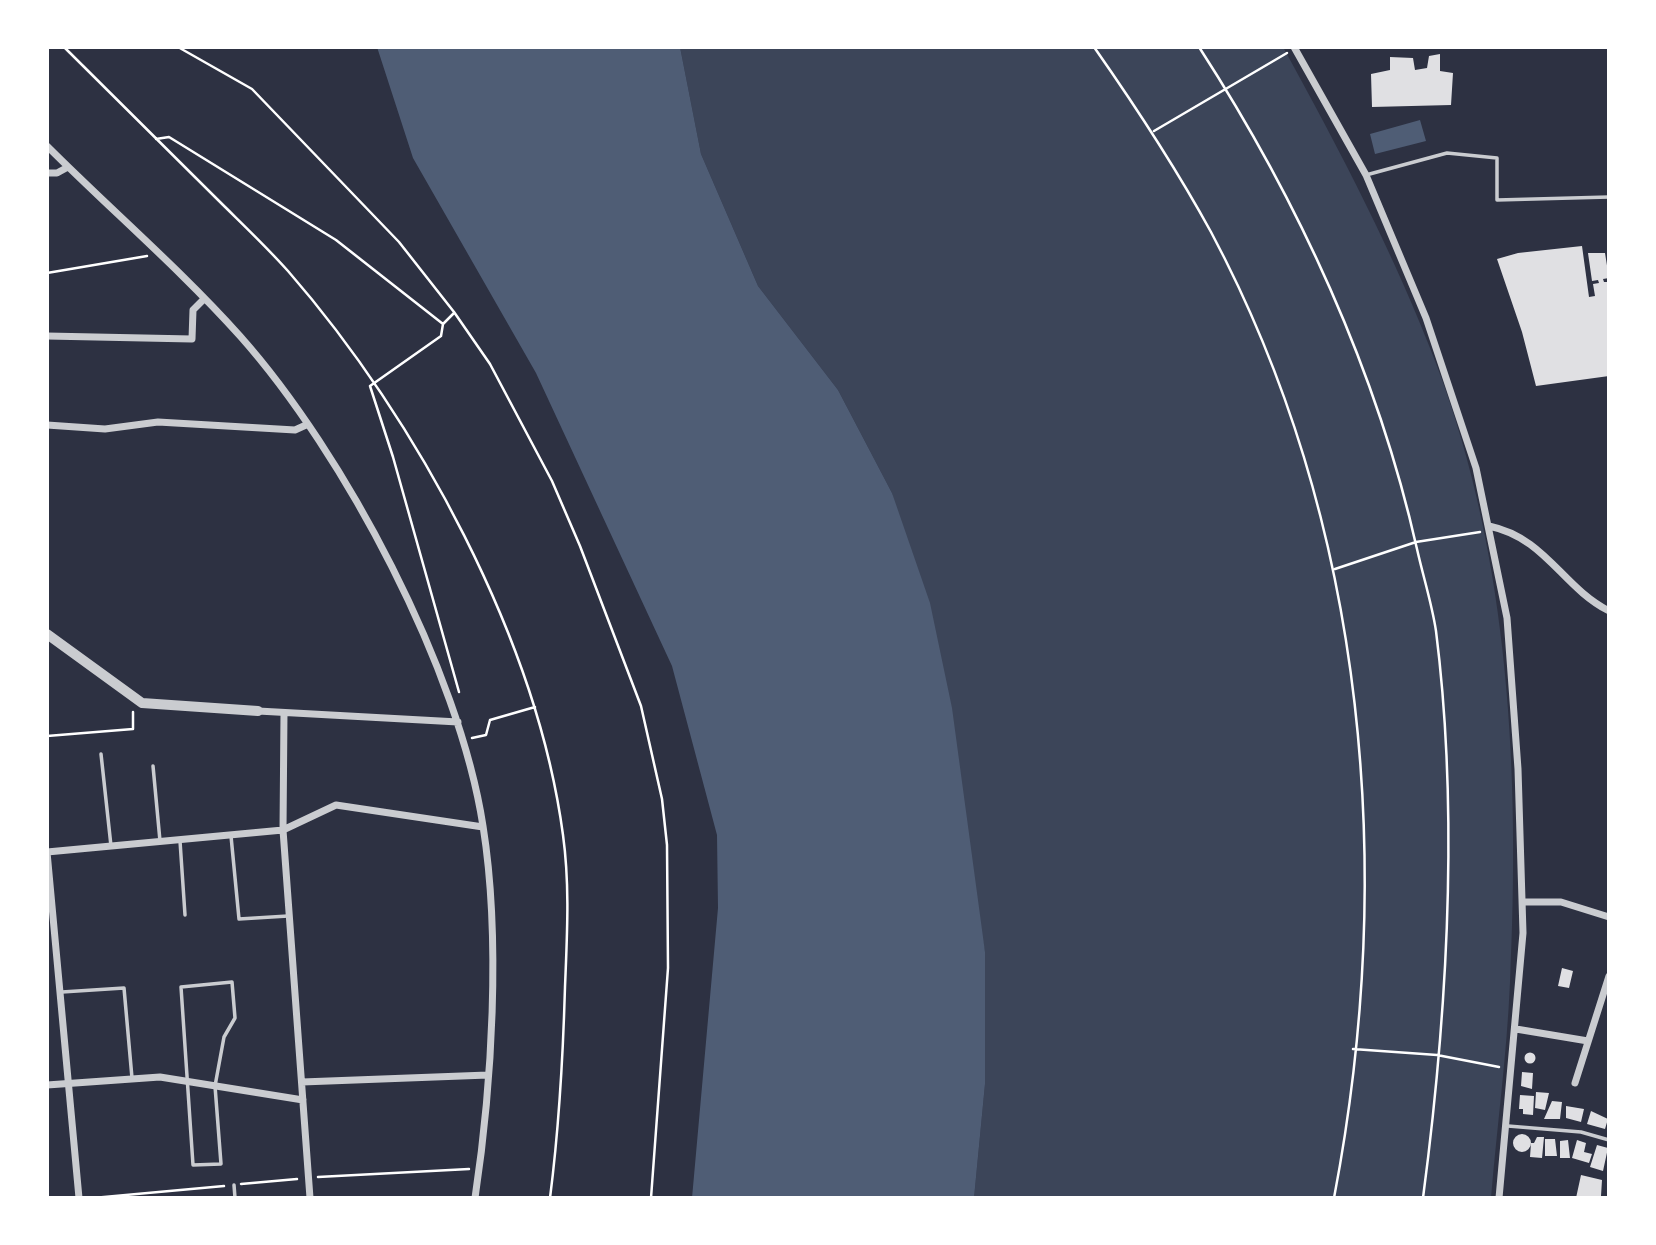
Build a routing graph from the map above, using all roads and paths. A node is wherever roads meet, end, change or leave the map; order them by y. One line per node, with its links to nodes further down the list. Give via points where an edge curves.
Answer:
1 (64, 47): 8 (path)
2 (178, 47): 17 (path, via 238,79 278,114 399,242)
3 (1094, 47): 7 (path)
4 (1199, 47): 6 (path)
5 (1291, 50): 6 (path); 12 (street)
6 (1226, 88): 7 (path); 25 (path, via 1279,182 1362,365)
7 (1153, 132): 26 (path, via 1212,234 1256,331 1292,425)
8 (156, 139): 18 (path, via 169,137 336,240); 20 (path, via 286,268)
9 (47, 146): 10 (street)
10 (68, 167): 11 (street); 14 (street)
11 (47, 173)
12 (1366, 175): 13 (lane, via 1447,153 1497,158 1497,200); 23 (street, via 1443,365)
13 (1609, 197)
14 (155, 250): 15 (path, via 142,259); 16 (street)
15 (47, 273)
16 (204, 299): 19 (street, via 193,310 192,339); 22 (street, via 263,364)
17 (454, 312): 18 (path); 76 (path, via 504,388 552,481 624,658 653,750 666,834 670,912)
18 (443, 324): 20 (path, via 442,336)
19 (47, 336)
20 (374, 381): 29 (path, via 370,386); 31 (path, via 449,509)
21 (47, 425): 22 (street, via 105,429 158,422 295,430)
22 (306, 425): 34 (street, via 382,552)
23 (1489, 526): 27 (street, via 1528,541 1589,601); 45 (street, via 1507,618)
24 (1479, 533): 25 (path)
25 (1416, 542): 26 (path); 54 (path, via 1435,628 1448,751)
26 (1335, 569): 53 (path, via 1355,689 1364,806 1360,990)
27 (1609, 611)
28 (47, 634): 30 (street)
29 (461, 701)
30 (142, 703): 32 (street); 35 (path, via 133,709 133,729)
31 (535, 707): 34 (path, via 490,720 486,735 472,739 469,727); 75 (path, via 559,809 568,908)
32 (258, 711): 33 (street)
33 (284, 713): 34 (street); 39 (street)
34 (460, 726): 38 (street)
35 (47, 736)
36 (101, 754): 43 (lane)
37 (153, 766): 42 (lane)
38 (483, 827): 39 (street, via 345,804); 56 (street, via 490,894)
39 (284, 830): 40 (street); 47 (street)
40 (231, 835): 41 (street); 47 (lane, via 239,919)
41 (180, 841): 42 (street); 46 (lane)
42 (160, 842): 43 (street)
43 (111, 847): 44 (street)
44 (47, 852): 50 (street)
45 (1523, 902): 48 (street, via 1561,902); 51 (street)
46 (185, 915)
47 (290, 916): 59 (street)
48 (1609, 917)
49 (1609, 976): 52 (street)
50 (60, 992): 57 (lane, via 124,988); 61 (street)
51 (1516, 1029): 52 (street); 55 (street)
52 (1588, 1041): 60 (street)
53 (1353, 1049): 54 (path); 77 (path)
54 (1437, 1055): 55 (path); 78 (path)
55 (1513, 1070): 65 (street)
56 (488, 1075): 59 (street); 74 (street)
57 (132, 1079): 58 (street); 61 (street)
58 (187, 1080): 63 (street); 63 (lane, via 193,1165 220,1164); 63 (lane, via 181,987 232,982 235,1018 224,1037)
59 (302, 1082): 64 (street)
60 (1575, 1083)
61 (68, 1084): 62 (street); 70 (street)
62 (47, 1085)
63 (215, 1086): 64 (street)
64 (303, 1100): 68 (street)
65 (1508, 1126): 66 (lane, via 1581,1132); 79 (street)
66 (1609, 1140)
67 (466, 1170): 68 (path)
68 (309, 1178): 69 (path); 73 (street)
69 (234, 1185): 71 (path); 72 (lane)
70 (79, 1198)
71 (93, 1198)
72 (235, 1198)
73 (310, 1198)
74 (475, 1198)
75 (550, 1198)
76 (651, 1198)
77 (1334, 1198)
78 (1423, 1198)
79 (1499, 1198)

